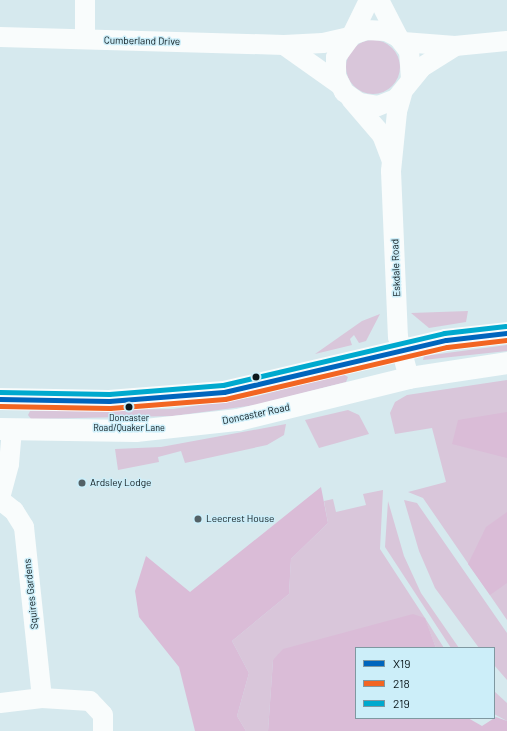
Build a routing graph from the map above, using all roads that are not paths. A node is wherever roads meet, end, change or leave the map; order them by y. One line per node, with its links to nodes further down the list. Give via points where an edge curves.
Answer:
1 (85, 0): 6 (street)
2 (368, 0): 4 (street)
3 (379, 0): 7 (street)
4 (351, 36): 7 (street, Cumberland Drive, via 376,29); 9 (street, Cumberland Drive, via 323,43); 12 (street, via 336,57)
5 (0, 37): 6 (street, Cumberland Drive)
6 (84, 39): 9 (street, Cumberland Drive)
7 (401, 40): 10 (street, Cumberland Drive); 11 (street, via 412,61)
8 (507, 41): 10 (street, Cumberland Drive)
9 (284, 45): 12 (street, Cumberland Drive)
10 (454, 46): 11 (street, Cumberland Drive, via 438,54)
11 (407, 86): 12 (street, Cumberland Drive, via 378,106); 13 (street, Eskdale Road)
12 (345, 92): 13 (street, Eskdale Road, via 382,135)
13 (391, 158): 15 (street, Eskdale Road)
14 (507, 333): 15 (highway)
15 (402, 350): 17 (street, Eskdale Road); 18 (highway, via 270,382 188,396 109,401)
16 (507, 363): 17 (highway, Doncaster Road)
17 (409, 378): 19 (highway, Doncaster Road, via 238,420 136,431)
18 (0, 399)
19 (4, 424): 20 (street, via 7,477)
20 (0, 499): 21 (street, Squires Gardens, via 14,511 24,527)
21 (42, 698): 22 (street); 23 (street, via 90,701 103,715)
22 (0, 703)
23 (103, 731)

